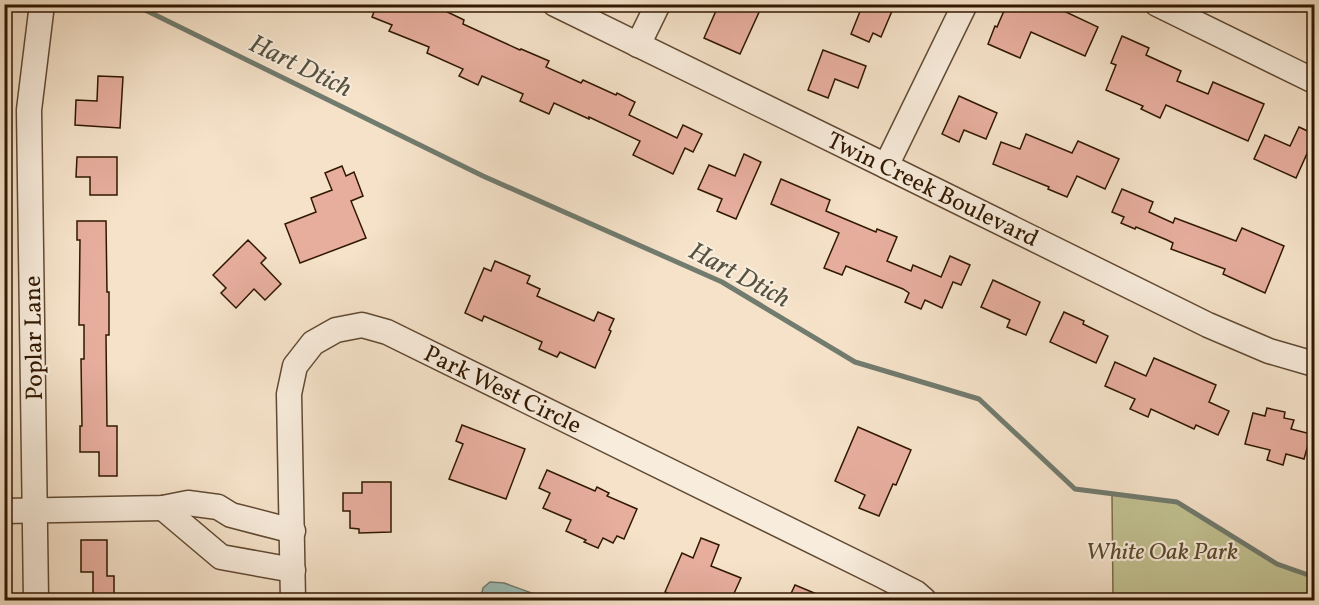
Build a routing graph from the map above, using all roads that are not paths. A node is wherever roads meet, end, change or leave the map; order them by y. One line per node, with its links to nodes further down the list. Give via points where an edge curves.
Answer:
1 (42, 4): 11 (street, Poplar Lane, via 29,110)
2 (555, 4): 6 (street, Twin Creek Boulevard)
3 (658, 4): 6 (street)
4 (964, 4): 8 (street)
5 (1157, 4): 7 (street)
6 (638, 45): 8 (street, Twin Creek Boulevard)
7 (1314, 81)
8 (886, 166): 9 (street, Twin Creek Boulevard, via 1208,325 1269,351)
9 (1314, 364)
10 (163, 508): 11 (street); 13 (street, via 188,503 218,507); 15 (street)
11 (36, 510): 12 (street); 17 (street, Poplar Lane)
12 (4, 511)
13 (231, 515): 14 (street); 15 (street, via 222,535)
14 (293, 531): 16 (street, Park West Circle); 19 (street, Park West Circle, via 289,394 295,366 313,343 336,330 362,325 387,332 879,574)
15 (210, 548): 16 (street, via 221,557)
16 (293, 570): 18 (street, Park West Circle)
17 (36, 600)
18 (293, 600)
19 (924, 600)

